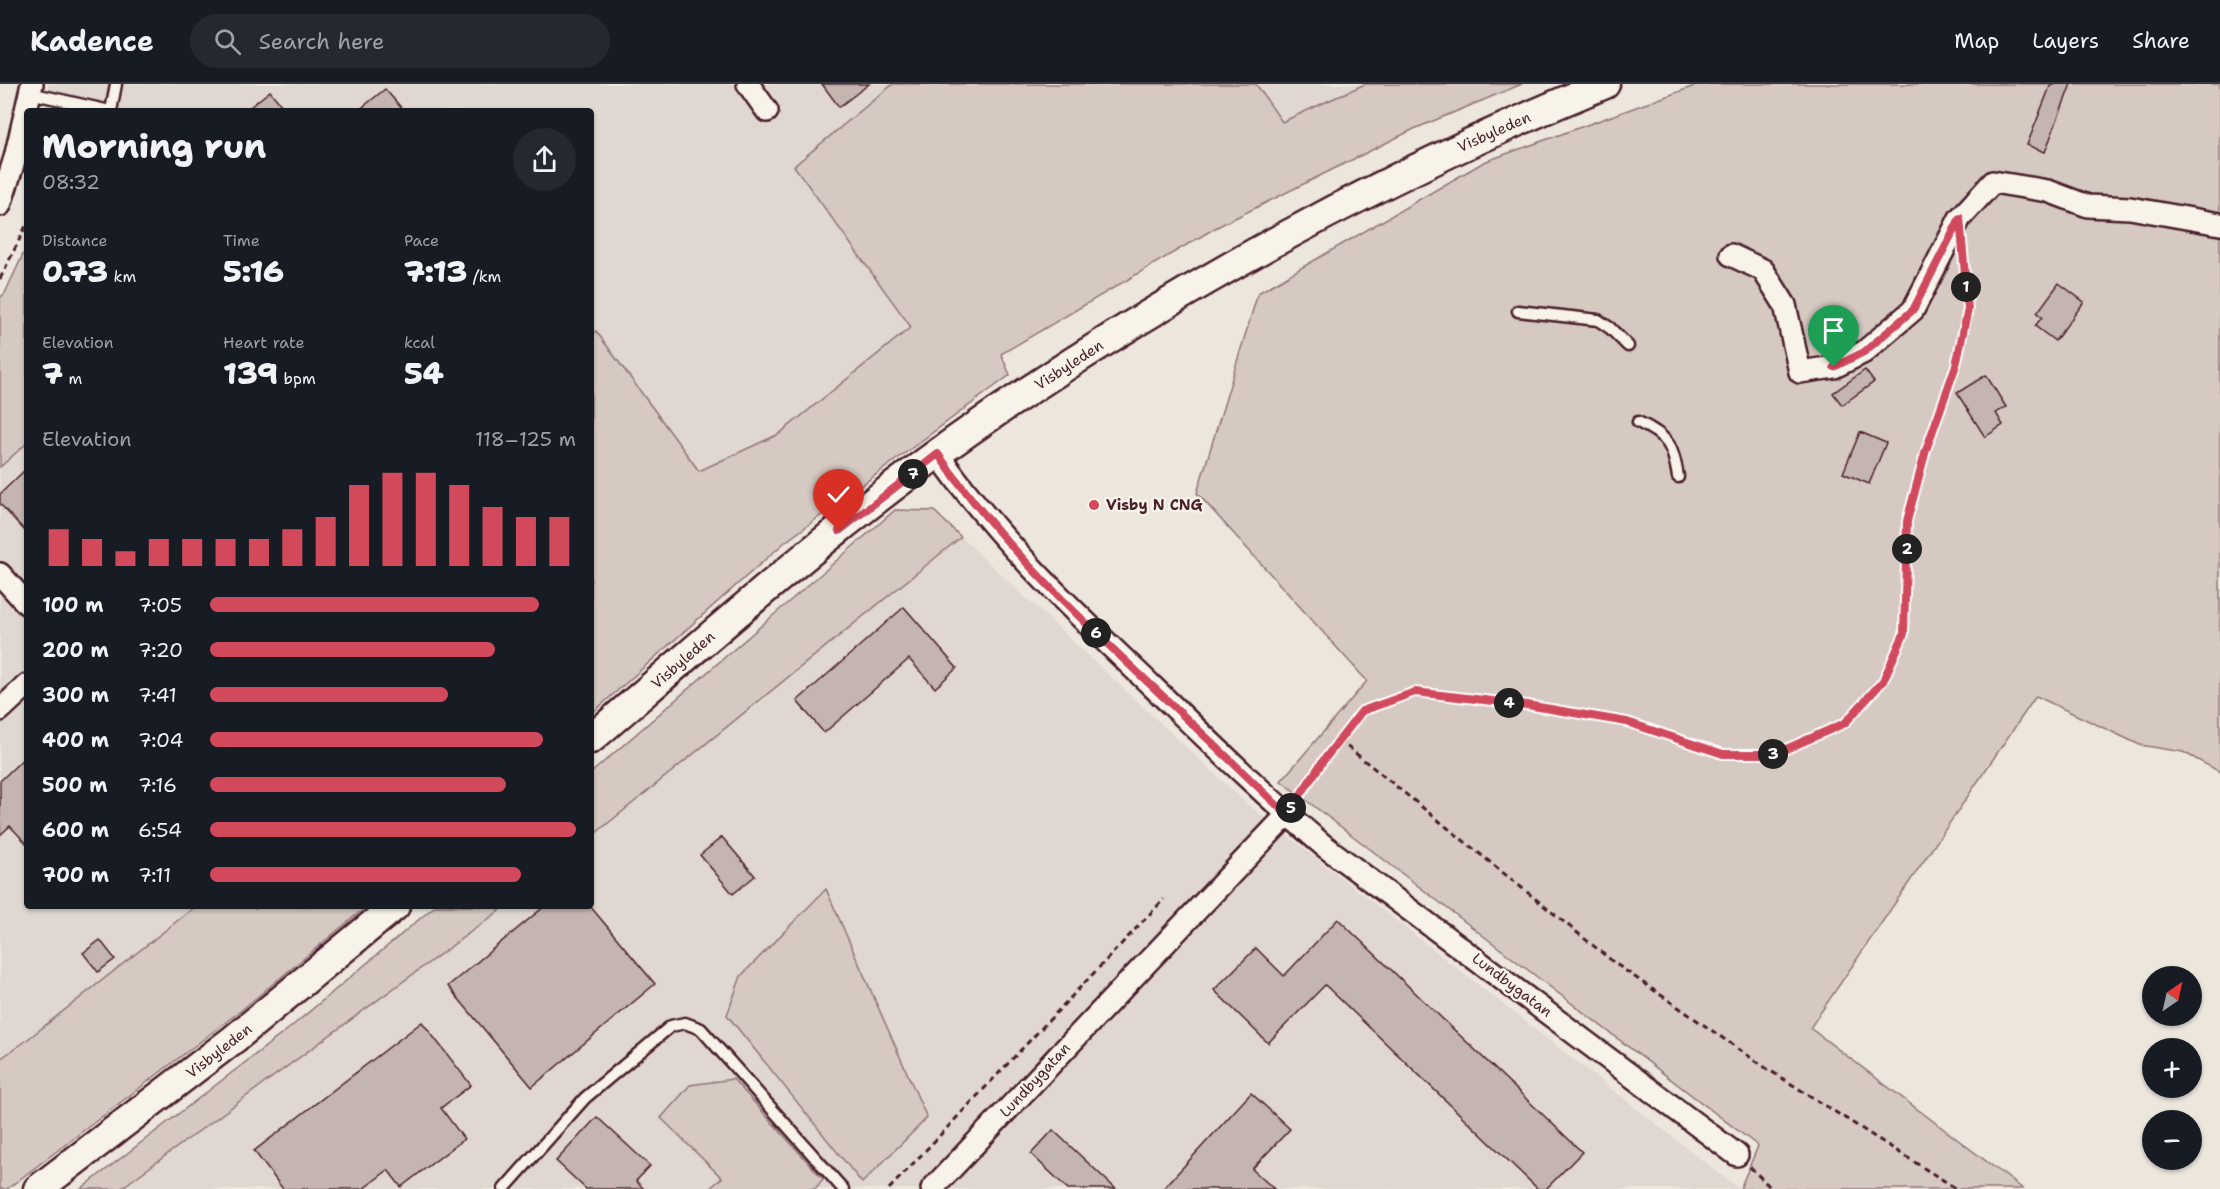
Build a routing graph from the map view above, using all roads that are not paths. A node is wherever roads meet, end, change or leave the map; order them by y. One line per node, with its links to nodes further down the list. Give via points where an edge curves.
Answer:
1 (116, 84): 7 (lane)
2 (748, 84): 8 (street)
3 (1605, 84): 16 (main road, Visbyleden, via 1430,161 1301,227 1133,325)
4 (31, 88): 5 (street); 6 (lane)
5 (26, 108)
6 (100, 108)
7 (111, 108)
8 (767, 111)
9 (24, 119): 10 (street)
10 (0, 205)
11 (2220, 224): 12 (street, via 2130,208 2088,206 2048,191 1994,182 1960,218 1913,310 1864,352 1834,367 1800,372 1785,305 1763,270)
12 (1731, 255)
13 (1518, 311): 14 (lane, via 1598,320)
14 (1628, 346)
15 (1638, 422): 17 (lane, via 1666,439 1674,451)
16 (938, 454): 22 (main road, Visbyleden, via 802,560); 23 (street, Lundbygatan, via 1015,551)
17 (1678, 477)
18 (0, 574): 19 (street)
19 (24, 601)
20 (24, 688): 21 (street)
21 (0, 710)
22 (594, 736)
23 (1287, 815): 25 (street, Lundbygatan); 29 (street, Lundbygatan)
24 (391, 909): 26 (main road, Visbyleden, via 234,1040)
25 (1737, 1155)
26 (38, 1189)
27 (504, 1189): 28 (lane, via 585,1098 671,1026 685,1023 701,1029)
28 (843, 1189)
29 (932, 1189)

